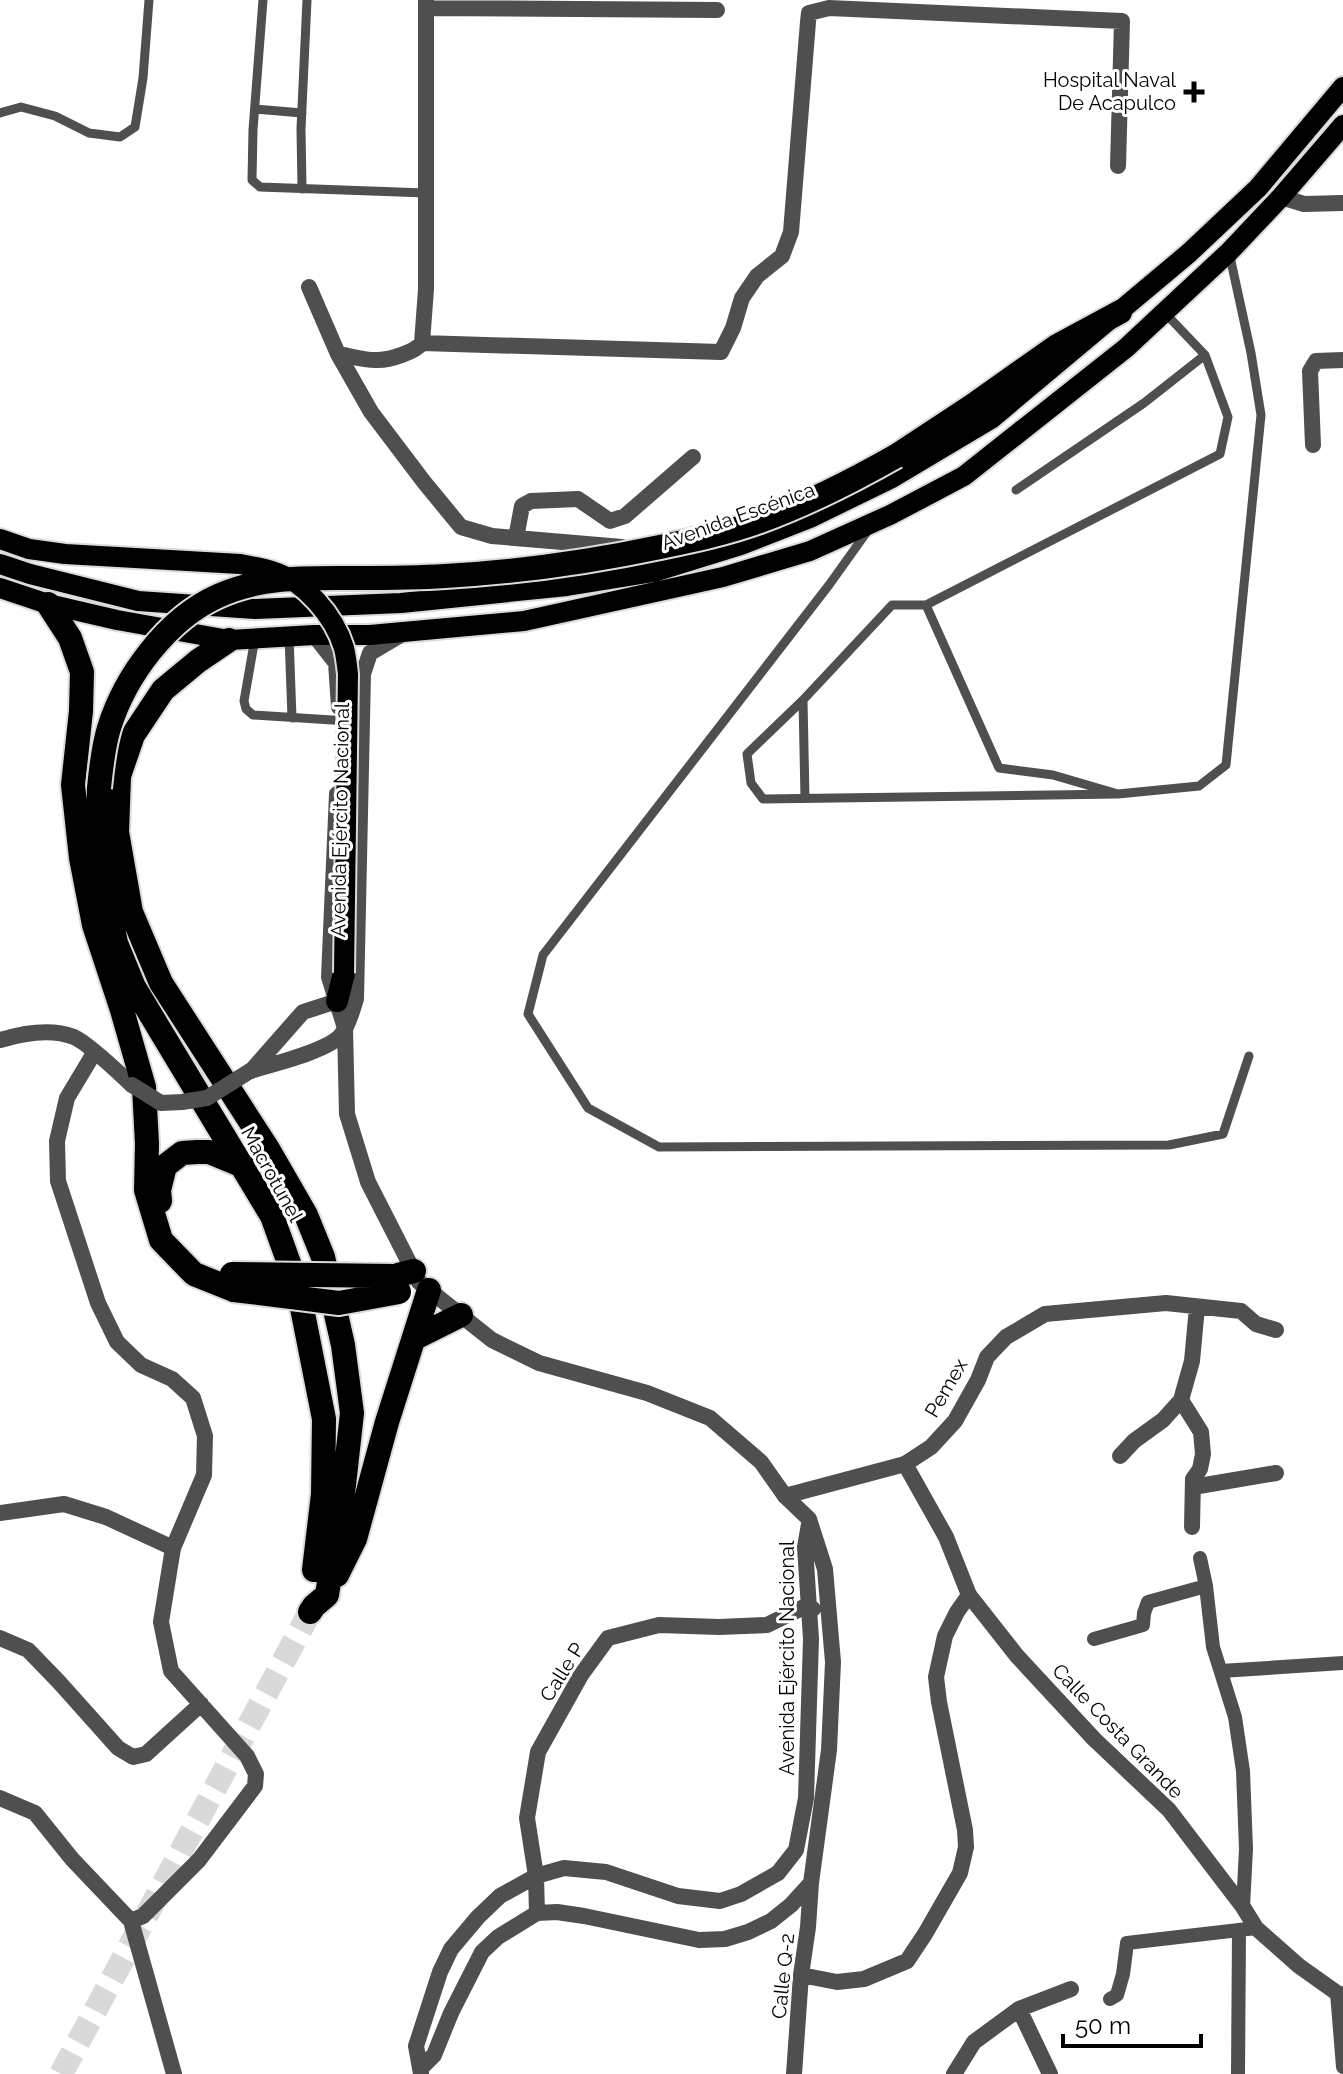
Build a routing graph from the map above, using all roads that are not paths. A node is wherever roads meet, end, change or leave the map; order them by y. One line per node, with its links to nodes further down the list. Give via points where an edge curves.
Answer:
1 (149, 0): 9 (lane, via 135,127 120,137 89,133 21,107)
2 (263, 0): 8 (lane)
3 (307, 0): 10 (lane)
4 (426, 4): 6 (street); 14 (street)
5 (829, 4): 12 (street, via 1122,21); 21 (street, via 809,13 791,232 782,256 757,276 742,298 721,352)
6 (717, 10)
7 (1343, 87): 19 (main road, Avenida Escénica, via 1258,188)
8 (255, 109): 10 (lane); 13 (lane, via 252,180 260,187)
9 (0, 113)
10 (302, 113): 13 (lane)
11 (1343, 125): 15 (main road)
12 (1118, 166)
13 (302, 189): 14 (lane)
14 (426, 193): 21 (street)
15 (1281, 197): 16 (street, via 1304,204); 17 (main road)
16 (1343, 203)
17 (1229, 252): 20 (main road); 45 (lane, via 1261,415 1226,765 1199,786)
18 (309, 287): 22 (street)
19 (1120, 312): 31 (main road, Avenida Escénica, via 991,419 810,518); 48 (highway, Macrotunel, bridge, via 1057,346 853,480 715,536 515,570 271,580 199,607 135,672 109,729 99,788 97,851)
20 (1165, 313): 23 (lane); 28 (main road, via 964,476)
21 (422, 343): 22 (street, via 405,354 378,360)
22 (338, 354): 29 (street, via 383,430 461,527)
23 (1205, 355): 27 (lane); 35 (lane, via 1228,417 1220,454)
24 (1343, 360): 25 (street, via 1316,361 1310,371)
25 (1313, 445)
26 (693, 457): 29 (street, via 625,516 610,521 578,499 531,501 522,506)
27 (1016, 490)
28 (873, 523): 36 (main road, via 810,551 723,577 524,621); 56 (lane, via 543,955 528,1014 588,1108 659,1147 1169,1145 1223,1134)
29 (516, 538): 31 (street, via 646,548 702,542)
30 (0, 539): 49 (main road, bridge, via 65,554 240,564 272,571 320,606 343,647 348,674)
31 (726, 550): 32 (main road, Avenida Escénica, via 654,572 567,586 401,603 255,609 138,601)
32 (0, 564)
33 (0, 588): 34 (main road)
34 (48, 604): 40 (main road); 47 (highway, via 70,638 82,672 73,785)
35 (926, 605): 41 (lane, via 892,605); 45 (lane, via 999,768 1053,775)
36 (405, 632): 37 (main road); 44 (street, Avenida Ejército Nacional, via 370,653 363,674)
37 (314, 635): 38 (main road); 43 (street, Avenida Ejército Nacional, via 336,663)
38 (289, 636): 39 (main road); 42 (lane)
39 (255, 638): 40 (main road); 42 (lane, via 246,709 253,715)
40 (229, 640): 78 (highway, via 163,690 133,735 119,776 117,832 131,912 161,983 268,1149 323,1257 352,1413 344,1485)
41 (803, 700): 46 (lane); 46 (lane, via 747,754 751,783 763,799)
42 (292, 718): 43 (lane)
43 (340, 721): 44 (lane); 51 (street, Avenida Ejército Nacional, via 329,977)
44 (362, 721): 53 (street, Avenida Ejército Nacional, via 356,999)
45 (1118, 794): 46 (lane)
46 (805, 798)
47 (94, 925): 48 (highway); 52 (highway)
48 (116, 943): 50 (highway, Macrotunel)
49 (344, 973): 51 (highway)
50 (134, 987): 52 (highway); 58 (highway, Macrotunel)
51 (337, 1001): 53 (street, Avenida Ejército Nacional); 57 (street, via 303,1012)
52 (122, 1010): 59 (highway, via 144,1087 146,1190 161,1240 194,1274)
53 (345, 1028): 57 (street, via 324,1047); 60 (street, Avenida Ejército Nacional, via 347,1114 368,1182)
54 (0, 1040): 55 (street, via 50,1032 75,1038)
55 (94, 1053): 57 (street, bridge, via 161,1103 207,1098); 74 (street, via 67,1098 57,1141 58,1181 98,1303 117,1342 141,1365 172,1379 193,1398 205,1436 204,1475)
56 (1249, 1056)
57 (250, 1071)
58 (243, 1166): 59 (highway, via 209,1152 182,1153 165,1166 159,1190 163,1225 190,1254); 78 (highway, Macrotunel, via 272,1216 298,1288 324,1419 323,1494 312,1587)
59 (233, 1282): 60 (highway, bridge, via 339,1303)
60 (411, 1282): 62 (street, Avenida Ejército Nacional); 64 (highway)
61 (1197, 1307): 63 (street, Pemex, via 1241,1311 1256,1324); 65 (street, via 1192,1361); 67 (street, Pemex, via 1166,1303 1092,1308 1045,1314 1028,1323 987,1357 955,1421 931,1447)
62 (461, 1315): 64 (highway); 70 (street, Avenida Ejército Nacional, via 492,1340 539,1363 647,1393 710,1418 761,1462)
63 (1276, 1330)
64 (415, 1338): 78 (highway, via 355,1539)
65 (1181, 1400): 66 (street); 69 (street, via 1201,1432 1203,1454)
66 (1120, 1456)
67 (905, 1464): 70 (street, Pemex); 77 (street, Calle Costa Grande, via 946,1537)
68 (1276, 1473): 69 (street)
69 (1193, 1487): 73 (street)
70 (785, 1496): 72 (street, Avenida Ejército Nacional)
71 (0, 1513): 74 (street, via 64,1504)
72 (809, 1519): 79 (street, Avenida Ejército Nacional); 80 (street, Avenida Ejército Nacional, via 825,1569)
73 (1192, 1527)
74 (173, 1548): 85 (street, via 161,1622 171,1671)
75 (1200, 1558): 76 (street)
76 (1206, 1586): 82 (street, via 1148,1602 1143,1625); 84 (street)
77 (969, 1595): 89 (street, Calle Costa Grande, via 1027,1667 1169,1810); 94 (street, via 945,1636 936,1677 965,1830 960,1873 907,1961 864,1979 837,1982)
78 (317, 1605)
79 (808, 1605): 80 (street); 87 (street, Calle P, via 767,1625 659,1625 608,1638 538,1752 527,1818); 87 (street, Avenida Ejército Nacional, via 806,1798 796,1850 778,1873 720,1901 678,1896 606,1872 564,1868)
80 (831, 1626): 88 (street, Avenida Ejército Nacional, via 829,1750)
81 (0, 1638): 85 (street, via 28,1650 118,1748 133,1757 146,1754)
82 (1094, 1639)
83 (1343, 1663): 84 (street)
84 (1221, 1671): 89 (street, via 1243,1771)
85 (201, 1704): 91 (street, via 247,1756 256,1774 255,1786 199,1860 143,1916)
86 (0, 1798): 91 (street, via 35,1813)
87 (536, 1876): 90 (street, Calle P); 100 (street, Avenida Ejército Nacional, via 500,1896 451,1949 416,2046)
88 (811, 1883): 90 (street, via 771,1921 725,1939 699,1940 584,1916); 94 (street, Calle Q-2)
89 (1243, 1907): 92 (street, Calle Costa Grande)
90 (537, 1913): 100 (street, Avenida Ejército Nacional, via 482,1952 434,2055)
91 (131, 1921): 101 (street)
92 (1256, 1928): 93 (street); 96 (street, Calle Costa Grande)
93 (1239, 1931): 97 (street, via 1127,1943 1117,1995); 105 (street)
94 (801, 1975): 102 (street, Calle Q-2)
95 (1071, 1989): 98 (street)
96 (1340, 1994): 99 (street)
97 (1110, 1999)
98 (1019, 2009): 103 (street, via 974,2042); 104 (street)
99 (1343, 2067)
100 (421, 2071)
101 (174, 2074)
102 (794, 2074)
103 (954, 2074)
104 (1050, 2074)
105 (1238, 2074)

